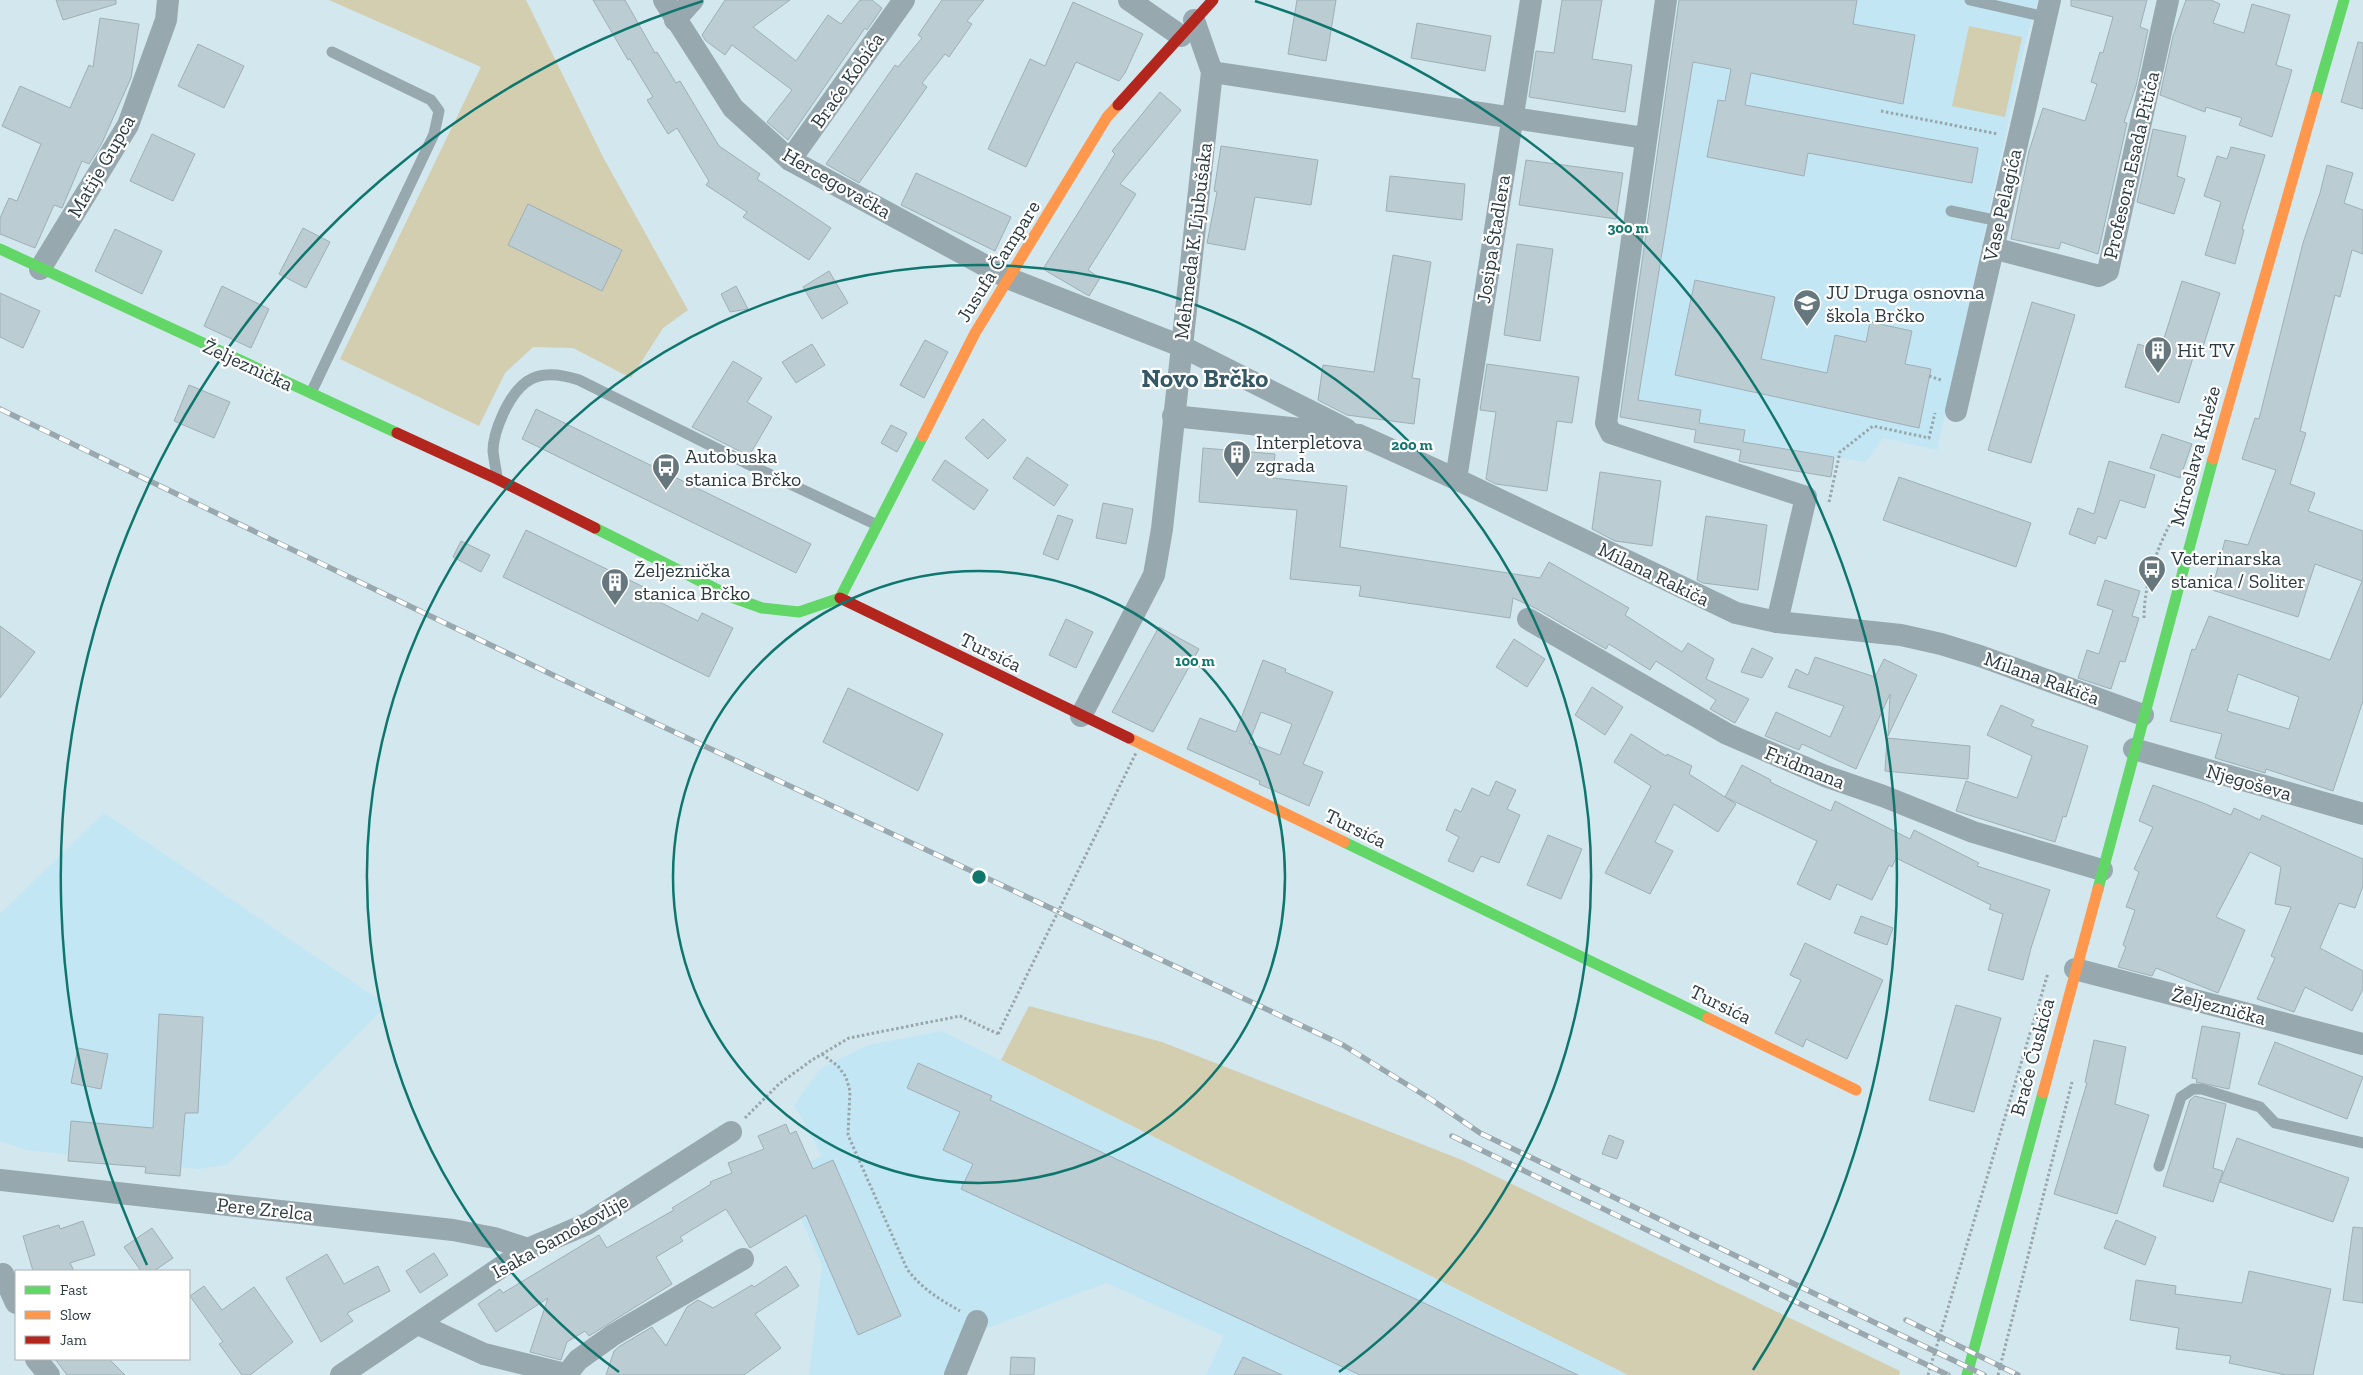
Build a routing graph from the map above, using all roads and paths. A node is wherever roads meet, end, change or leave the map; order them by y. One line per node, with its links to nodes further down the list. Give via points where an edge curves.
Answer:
1 (168, 0): 26 (street, Matije Gupca, via 166,20 128,125)
2 (664, 0): 13 (street, Hercegovačka)
3 (693, 0): 13 (street)
4 (904, 0): 21 (street, Braće Kobića)
5 (1129, 0): 14 (street)
6 (1213, 0): 14 (street, Jusufa Čampare)
7 (1530, 0): 18 (street, Josipa Štadlera)
8 (1666, 0): 19 (street)
9 (1970, 0): 12 (lane)
10 (2168, 0): 24 (street, Profesora Esada Pitića, via 2108,271 2099,276)
11 (2344, 0): 40 (street, Miroslava Krleže)
12 (2048, 8): 20 (street, Vase Pelagića)
13 (675, 20): 21 (street, Hercegovačka, via 733,108)
14 (1188, 28): 16 (street, Mehmeda K. Ljubušaka); 27 (street, Jusufa Čampare, via 1107,118)
15 (332, 52): 29 (lane, via 431,100 439,111 434,134)
16 (1212, 72): 18 (street); 28 (street, Mehmeda K. Ljubušaka)
17 (1880, 111): 20 (path)
18 (1512, 116): 19 (street); 34 (street, Josipa Štadlera)
19 (1645, 138): 35 (street, via 1606,423 1612,432)
20 (2018, 138): 23 (street, Vase Pelagića)
21 (790, 160): 27 (street, Hercegovačka)
22 (1951, 212): 23 (lane)
23 (1999, 221): 24 (street, Vase Pelagića)
24 (1993, 248): 30 (street, Vase Pelagića)
25 (0, 250): 26 (street, Željeznička)
26 (40, 269): 29 (street, Željeznička)
27 (1010, 279): 28 (street, Hercegovačka); 36 (street, Jusufa Čampare, via 975,333)
28 (1181, 346): 31 (street, Mehmeda K. Ljubušaka); 32 (street, Hercegovačka)
29 (311, 393): 33 (street, Željeznička)
30 (1956, 411): 35 (path, via 1936,405 1929,438 1873,426 1840,452 1829,502)
31 (1173, 416): 32 (street, Milana Rakiča); 41 (street, Mehmeda K. Ljubušaka, via 1154,575)
32 (1359, 435): 34 (street, Milana Rakiča)
33 (497, 479): 36 (lane, via 496,428 509,402 519,386 538,376 559,373); 37 (street, Željeznička, via 762,609 784,614 824,606)
34 (1456, 479): 39 (street, Milana Rakiča, via 1736,613)
35 (1806, 497): 39 (street)
36 (877, 525): 37 (street, Jusufa Čampare)
37 (840, 598): 41 (street, Tursića)
38 (1528, 619): 45 (street, Fridmana, via 1736,738 1825,776 1973,832)
39 (1777, 622): 40 (street, Milana Rakiča, via 1901,635 1941,644)
40 (2143, 715): 42 (street, Miroslava Krleže)
41 (1081, 716): 49 (street, Tursića)
42 (2134, 749): 44 (street, Njegoševa); 45 (street, Braće Ćuskića)
43 (1136, 752): 48 (path, bridge, via 998,1034 960,1016 849,1038)
44 (2363, 814)
45 (2102, 870): 46 (street, Braće Ćuskića)
46 (2075, 969): 47 (street, Željeznička); 65 (street, Braće Ćuskića)
47 (2363, 1044)
48 (822, 1054): 50 (path, via 779,1084); 58 (path, via 846,1077 850,1091 848,1135 908,1269 928,1292)
49 (1856, 1090)
50 (731, 1132): 54 (street, Isaka Samokovlije, via 587,1224)
51 (2363, 1143): 52 (lane, via 2276,1122 2260,1107 2193,1088 2181,1097)
52 (2160, 1166)
53 (0, 1180): 54 (street, Pere Zrelca, via 453,1230 494,1238)
54 (528, 1250): 59 (street, Isaka Samokovlije)
55 (743, 1259): 63 (street, via 613,1334 578,1360)
56 (1, 1270): 57 (street)
57 (15, 1300)
58 (977, 1321): 64 (street)
59 (418, 1324): 62 (street, Isaka Samokovlije); 63 (street, via 484,1354)
60 (37, 1360): 61 (street)
61 (49, 1375)
62 (341, 1375)
63 (568, 1375)
64 (955, 1375)
65 (1967, 1375)

